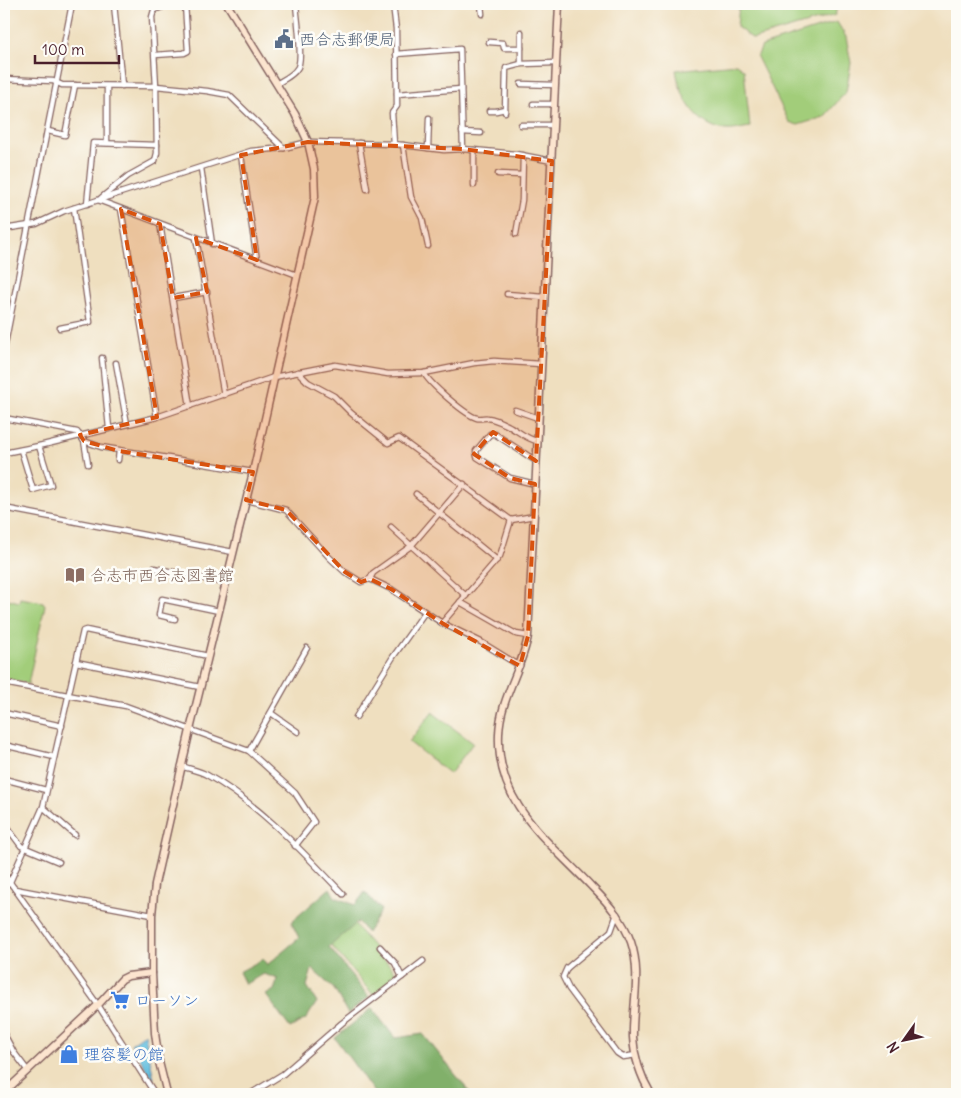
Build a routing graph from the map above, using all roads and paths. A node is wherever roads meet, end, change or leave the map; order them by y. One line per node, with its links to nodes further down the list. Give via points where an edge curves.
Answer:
1 (72, 4): 19 (street)
2 (114, 4): 25 (street)
3 (171, 4): 15 (street, via 154,10)
4 (185, 4): 15 (street, via 188,51)
5 (227, 4): 20 (street)
6 (296, 4): 20 (street, via 298,69)
7 (393, 4): 14 (street)
8 (481, 4): 10 (street)
9 (559, 4): 16 (street)
10 (482, 14)
11 (521, 32): 13 (street)
12 (489, 42): 13 (street, via 503,43 504,48)
13 (521, 48): 17 (street)
14 (396, 54): 27 (street, via 460,49); 28 (street)
15 (155, 55): 26 (street)
16 (556, 63): 17 (street); 23 (street)
17 (521, 64): 31 (street, via 506,68 505,110)
18 (4, 79): 19 (street)
19 (57, 83): 22 (street); 35 (street)
20 (276, 84): 38 (street)
21 (521, 84): 23 (street)
22 (75, 85): 24 (street); 35 (street, via 64,134)
23 (555, 85): 30 (street)
24 (107, 86): 25 (street); 39 (street)
25 (122, 86): 26 (street)
26 (156, 86): 42 (street); 44 (street, via 229,95)
27 (461, 89): 28 (street); 36 (street)
28 (397, 94): 41 (street, via 397,106 392,112)
29 (533, 104): 30 (street)
30 (554, 104): 34 (street)
31 (490, 111)
32 (428, 118): 45 (street)
33 (521, 125): 34 (street)
34 (553, 125): 50 (street)
35 (48, 131): 61 (street)
36 (462, 132): 37 (street); 46 (street)
37 (481, 133)
38 (308, 142): 40 (street); 44 (street); 68 (street, via 314,169 315,197)
39 (107, 143): 42 (street); 57 (street, via 93,143)
40 (359, 143): 41 (street); 55 (street)
41 (394, 144): 43 (street)
42 (157, 145): 56 (street, via 155,161 128,176)
43 (403, 145): 45 (street); 66 (street, via 411,197 422,218)
44 (284, 148): 48 (street)
45 (428, 148): 46 (street)
46 (463, 149): 47 (street)
47 (474, 150): 49 (street); 54 (street)
48 (241, 155): 51 (street); 67 (street)
49 (523, 155): 50 (street); 53 (street)
50 (552, 161): 71 (street)
51 (201, 168): 56 (street); 65 (street)
52 (498, 174): 53 (street)
53 (522, 176): 63 (street)
54 (474, 185)
55 (367, 189)
56 (98, 200): 57 (street); 59 (street)
57 (87, 204): 58 (street)
58 (74, 208): 61 (street); 73 (street, via 90,322)
59 (121, 209): 60 (street); 84 (street)
60 (160, 224): 64 (street); 72 (street)
61 (28, 225): 62 (street); 74 (street)
62 (4, 229)
63 (516, 234)
64 (196, 238): 65 (street); 69 (street)
65 (212, 244): 67 (street)
66 (428, 246)
67 (257, 260): 68 (street)
68 (297, 275): 80 (street)
69 (207, 292): 72 (street); 81 (street)
70 (507, 294): 71 (street)
71 (544, 297): 77 (street)
72 (173, 298): 82 (street)
73 (60, 328)
74 (4, 347)
75 (102, 358): 88 (street)
76 (116, 363): 87 (street)
77 (541, 364): 79 (street, via 494,361); 86 (street)
78 (298, 372): 79 (street, via 335,365 388,374); 80 (street); 100 (street, via 308,382 334,396 388,443 399,438)
79 (424, 373): 91 (street, via 452,402 473,416 497,420)
80 (274, 377): 81 (street); 99 (street)
81 (224, 395): 82 (street)
82 (190, 406): 84 (street)
83 (515, 410): 86 (street)
84 (157, 417): 87 (street)
85 (4, 418): 89 (street, via 77,432)
86 (538, 418): 91 (street)
87 (128, 424): 88 (street)
88 (109, 428): 89 (street)
89 (80, 436): 90 (street); 92 (street)
90 (84, 441): 94 (street); 98 (street)
91 (537, 441): 97 (street)
92 (39, 446): 93 (street); 93 (street, via 51,485 33,490)
93 (21, 450): 95 (street)
94 (119, 451): 96 (street); 99 (street)
95 (4, 453)
96 (118, 460)
97 (536, 461): 101 (street); 101 (street, via 495,434 490,434 476,451 477,457 510,478)
98 (88, 464)
99 (253, 472): 103 (street)
100 (464, 484): 105 (street); 107 (street)
101 (535, 484): 106 (street)
102 (416, 494): 105 (street)
103 (246, 500): 110 (street); 113 (street, via 286,510 345,572 361,582)
104 (4, 508): 110 (street)
105 (439, 514): 109 (street); 111 (street)
106 (534, 516): 107 (street); 121 (street)
107 (512, 520): 111 (street)
108 (391, 528): 109 (street)
109 (411, 546): 113 (street, via 373,573); 115 (street)
110 (233, 552): 114 (street)
111 (497, 560): 115 (street)
112 (154, 568): 114 (street)
113 (370, 579): 118 (street, via 392,589)
114 (226, 583): 117 (street)
115 (466, 596): 116 (street)
116 (460, 602): 120 (street); 121 (street, via 516,634)
117 (219, 611): 119 (street, via 162,599 158,615); 123 (street)
118 (425, 612): 120 (street); 131 (street)
119 (175, 619)
120 (442, 623): 125 (street)
121 (528, 636): 125 (street)
122 (307, 648): 130 (street)
123 (208, 656): 124 (street, via 86,630 83,631); 127 (street)
124 (76, 662): 127 (street); 128 (street)
125 (520, 666): 152 (street, via 500,717 501,765 508,789 530,824)
126 (4, 683): 128 (street)
127 (200, 687): 133 (street)
128 (69, 696): 132 (street); 133 (street, via 126,706)
129 (4, 713): 132 (street)
130 (272, 713): 134 (street); 136 (street)
131 (356, 717)
132 (62, 726): 137 (street)
133 (190, 730): 136 (street); 138 (street)
134 (298, 732)
135 (4, 745): 137 (street)
136 (249, 751): 144 (street, via 295,793 314,822)
137 (54, 757): 140 (street)
138 (181, 766): 144 (street, via 206,774 257,809); 153 (street, via 155,884)
139 (4, 779): 140 (street)
140 (46, 790): 141 (street)
141 (43, 807): 143 (street); 145 (street)
142 (4, 823): 145 (street)
143 (75, 835)
144 (295, 846): 151 (street)
145 (24, 848): 146 (street); 148 (street)
146 (59, 862)
147 (4, 874): 148 (street)
148 (10, 882): 149 (street); 150 (street)
149 (4, 886)
150 (15, 889): 153 (street); 158 (street)
151 (343, 894)
152 (616, 914): 160 (street, via 632,945 636,963 633,1038); 160 (street, via 610,931 567,968 563,977 616,1053 623,1057)
153 (152, 915): 156 (street)
154 (380, 947): 157 (street, via 395,963)
155 (423, 961): 157 (street)
156 (152, 973): 158 (street, via 122,979); 166 (street, via 155,1032)
157 (402, 977): 167 (street, via 342,1023 284,1074)
158 (98, 1005): 161 (street); 165 (street)
159 (4, 1034): 161 (street, via 12,1051)
160 (636, 1056): 168 (street)
161 (28, 1071): 163 (street)
162 (4, 1084): 163 (street)
163 (11, 1086): 164 (street)
164 (6, 1094)
165 (155, 1094)
166 (167, 1094)
167 (250, 1094)
168 (651, 1094)

